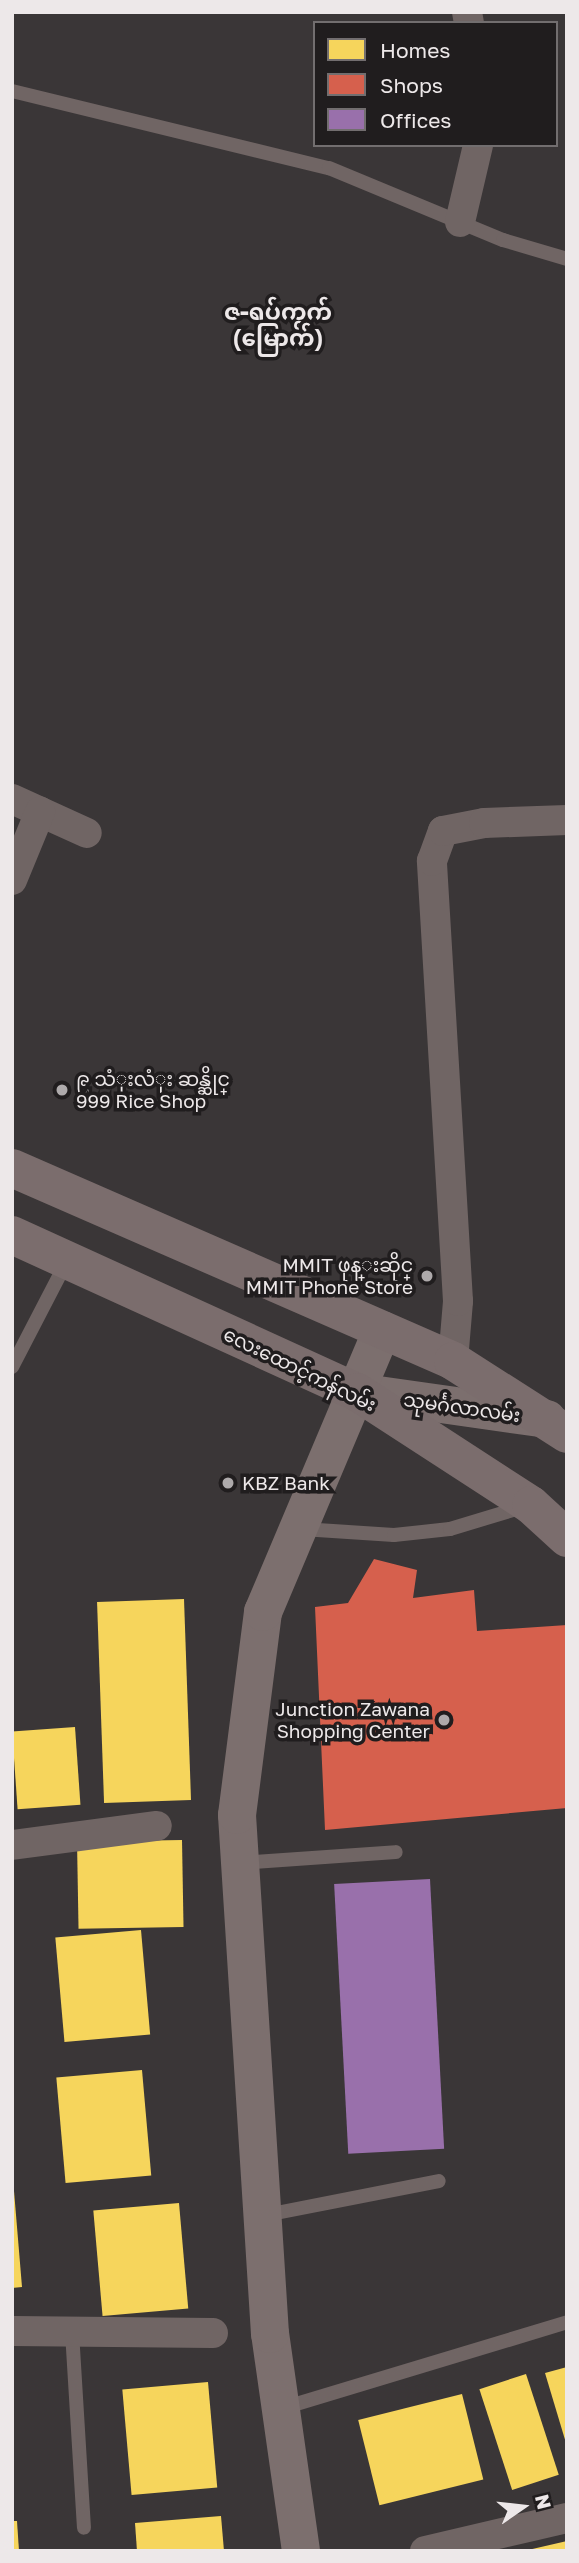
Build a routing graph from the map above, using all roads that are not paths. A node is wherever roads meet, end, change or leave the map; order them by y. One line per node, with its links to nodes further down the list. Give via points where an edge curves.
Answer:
1 (12, 91): 3 (lane, via 329,168)
2 (478, 147): 3 (street)
3 (460, 222): 4 (lane)
4 (567, 259)
5 (12, 799): 6 (street)
6 (40, 812): 8 (street); 9 (street)
7 (567, 820): 14 (street, via 484,823 443,831 432,861 458,1301)
8 (87, 833)
9 (12, 880)
10 (12, 1168): 13 (main road)
11 (12, 1235): 12 (main road, လေးထောင့်ကန်လမ်း)
12 (67, 1261): 15 (lane); 16 (main road, လေးထောင့်ကန်လမ်း)
13 (382, 1330): 14 (main road); 16 (street)
14 (453, 1361): 17 (main road)
15 (12, 1367)
16 (357, 1392): 17 (street, သုမင်္ဂလာလမ်း); 18 (main road, လေးထောင့်ကန်လမ်း); 19 (street)
17 (561, 1425)
18 (531, 1505): 19 (lane, via 450,1529 394,1535); 20 (main road, လေးထောင့်ကန်လမ်း)
19 (301, 1529): 24 (street, via 263,1612 237,1815)
20 (567, 1538)
21 (157, 1826): 22 (street)
22 (12, 1845)
23 (396, 1852): 24 (lane)
24 (240, 1863): 26 (street)
25 (439, 2182): 26 (lane)
26 (262, 2216): 31 (street, via 270,2334)
27 (567, 2322): 31 (lane)
28 (12, 2331): 29 (street)
29 (72, 2332): 30 (street); 33 (lane)
30 (213, 2333)
31 (281, 2409): 34 (street)
32 (567, 2518): 35 (street)
33 (84, 2528)
34 (301, 2551)
35 (425, 2551)

